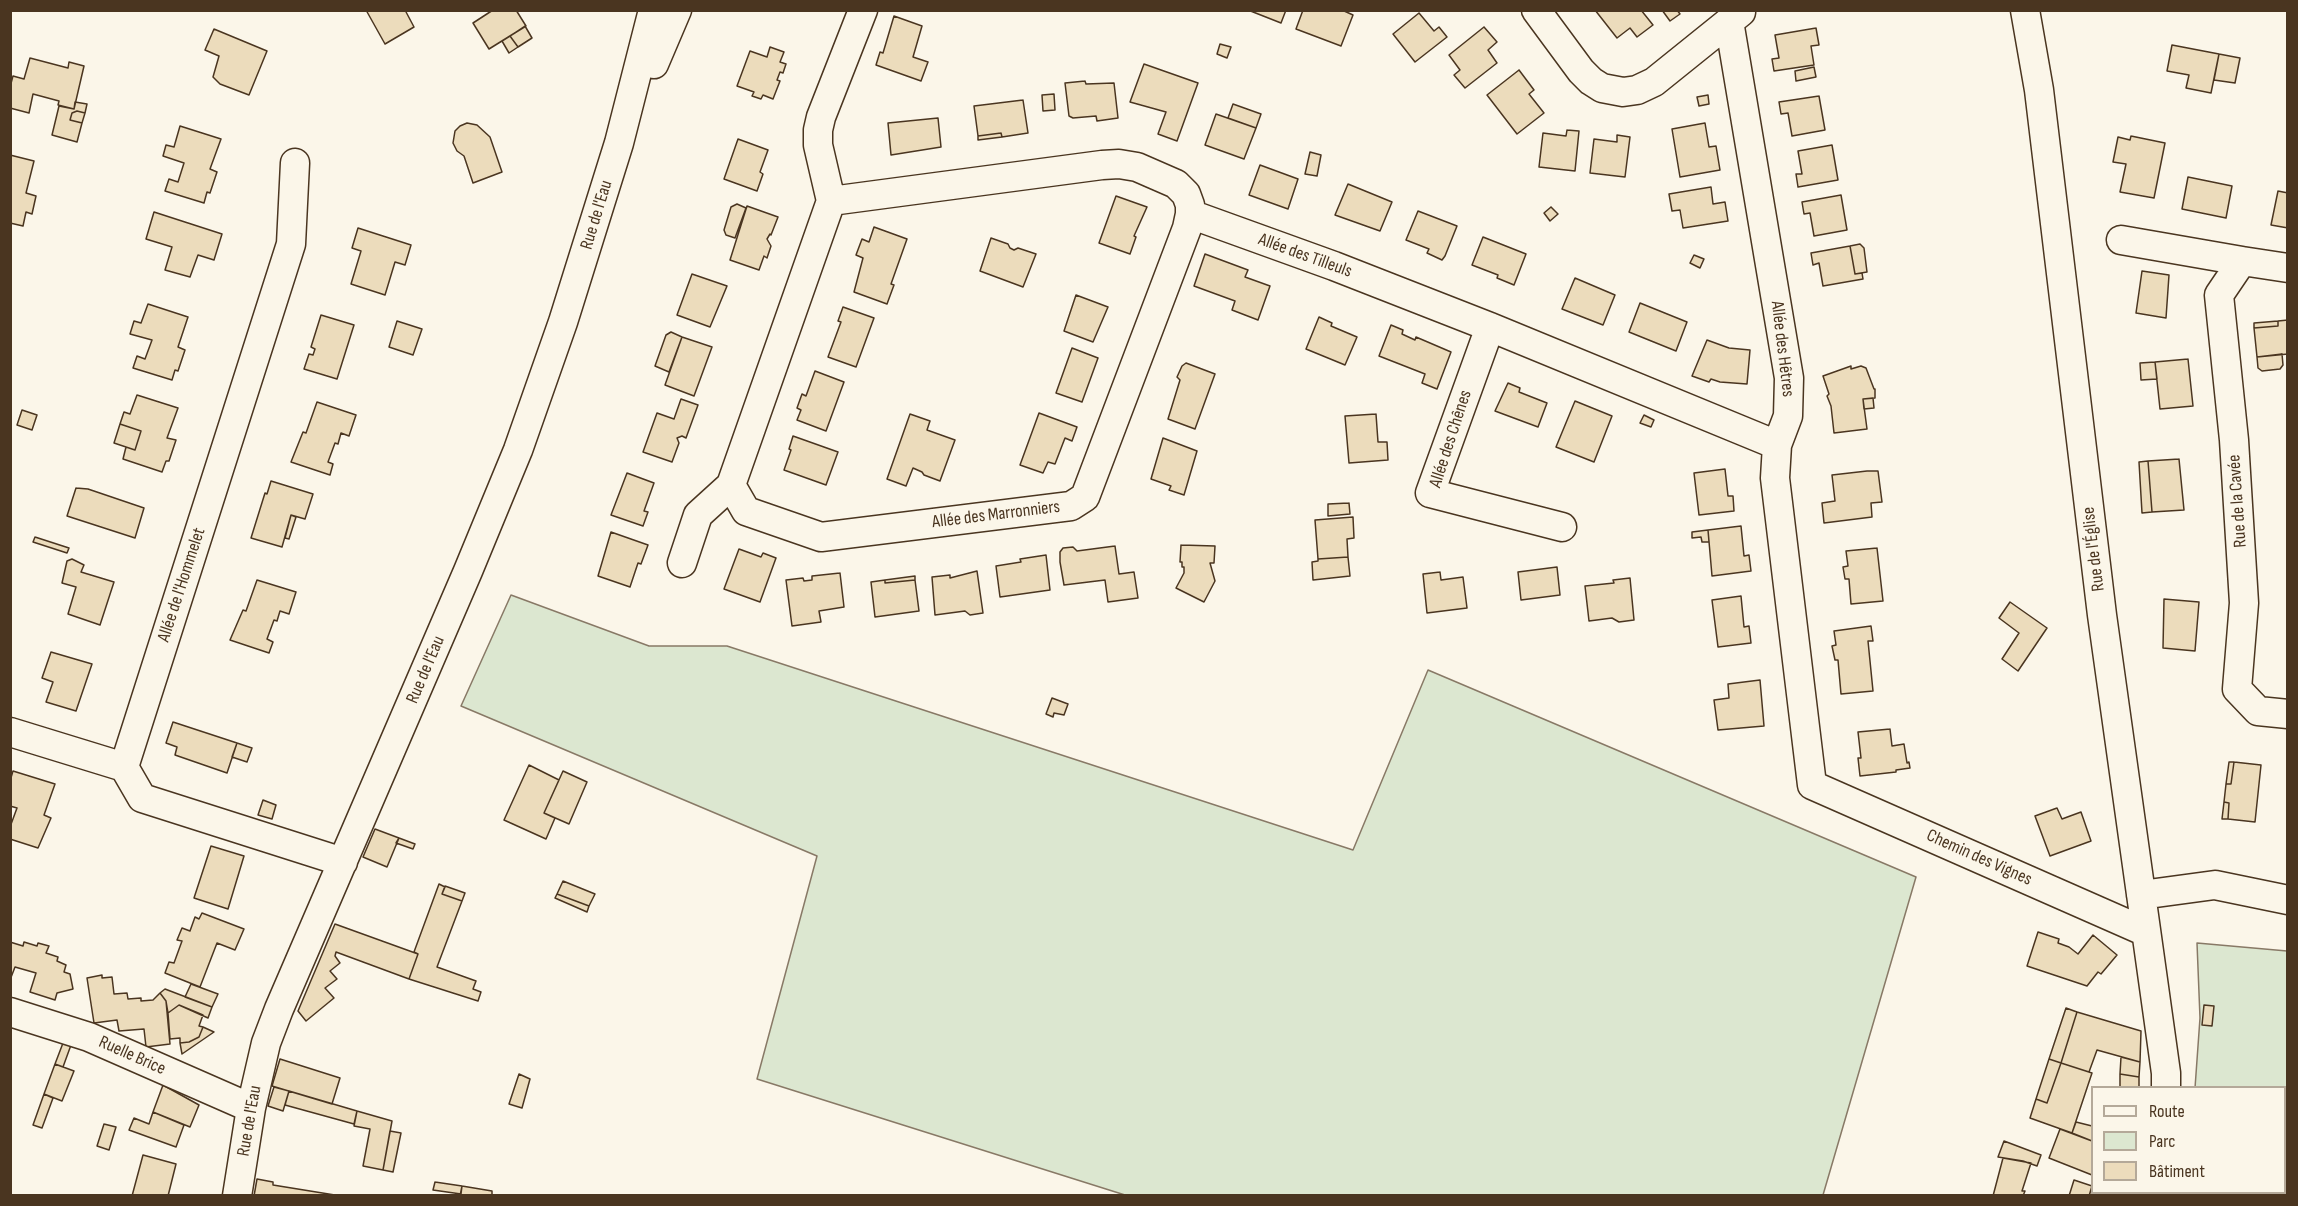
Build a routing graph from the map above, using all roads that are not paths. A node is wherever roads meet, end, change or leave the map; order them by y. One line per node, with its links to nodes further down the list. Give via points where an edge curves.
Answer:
1 (653, 10): 7 (street)
2 (677, 10): 7 (street)
3 (863, 10): 9 (street, via 818,130)
4 (1536, 10): 6 (street, via 1581,71 1602,88 1623,92 1654,82)
5 (2025, 10): 24 (street, Rue de l'Église, via 2039,90 2102,615)
6 (1736, 16): 15 (street, Allée des Hêtres, via 1789,378 1788,416)
7 (619, 143): 23 (street, Rue de l'Eau, via 560,332 518,450)
8 (295, 164): 21 (street, Allée de l'Hommelet, via 291,244)
9 (831, 201): 10 (street, via 1119,164 1137,166 1176,184 1185,194); 16 (street)
10 (1190, 214): 14 (street, Allée des Tilleuls); 16 (street, Allée des Marronniers, via 1085,497 1071,506 821,537 746,511)
11 (2121, 240): 12 (street)
12 (2242, 261): 13 (street); 19 (street, Rue de la Cavée, via 2219,294 2234,440 2244,603 2237,689 2258,711)
13 (2288, 268)
14 (1490, 327): 15 (street, Allée des Tilleuls); 17 (street, Allée des Chênes, via 1430,493)
15 (1777, 445): 22 (street, Allée des Hêtres, via 1777,506)
16 (731, 485): 18 (street, via 698,515)
17 (1562, 527)
18 (682, 563)
19 (2288, 714)
20 (10, 732): 21 (street)
21 (123, 767): 23 (street, via 142,798)
22 (1812, 785): 26 (street, Chemin des Vignes)
23 (343, 862): 29 (street, Rue de l'Eau, via 276,1018 263,1053)
24 (2141, 895): 25 (street, via 2215,885); 26 (street, Rue de l'Église)
25 (2288, 900)
26 (2146, 932): 28 (street, Rue de l'Église)
27 (10, 1012): 29 (street, Ruelle Brice, via 89,1037)
28 (2166, 1086)
29 (251, 1108): 30 (street, Rue de l'Eau)
30 (237, 1196)

